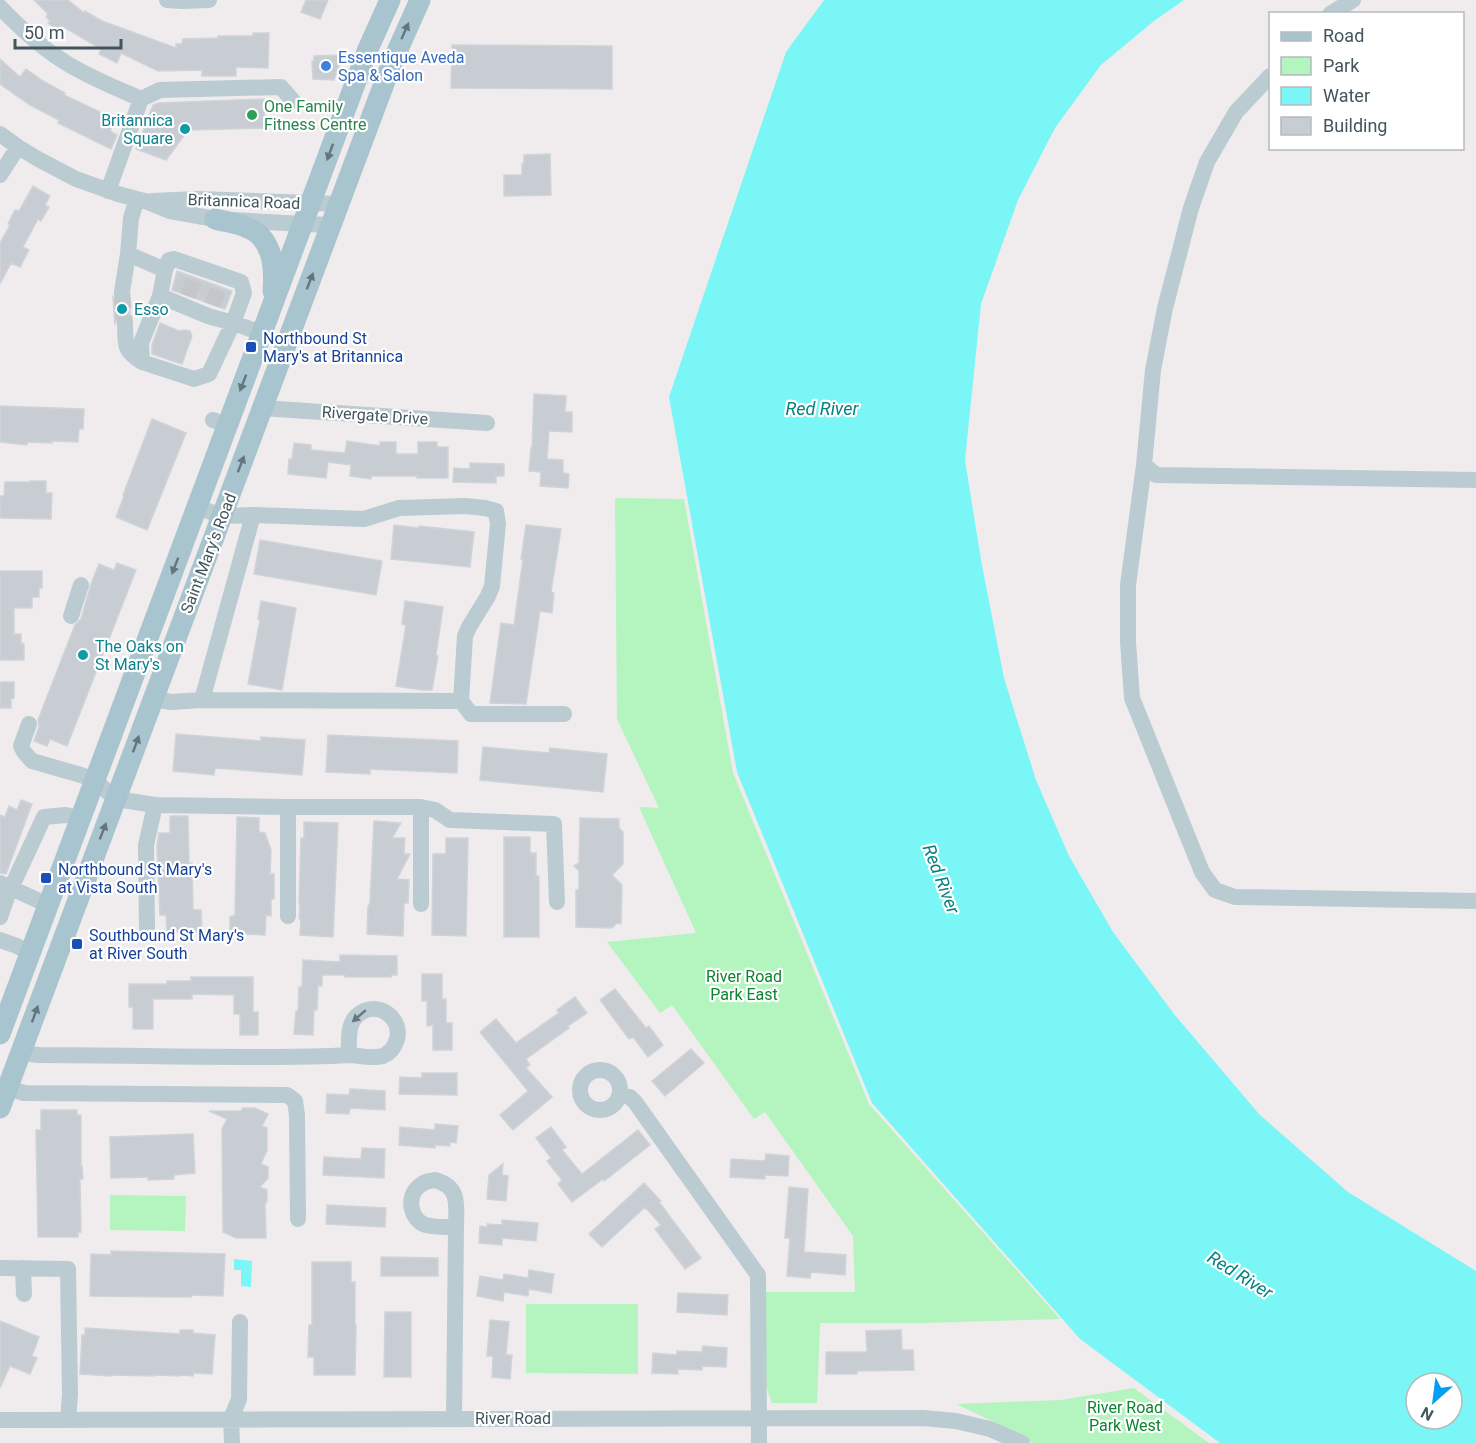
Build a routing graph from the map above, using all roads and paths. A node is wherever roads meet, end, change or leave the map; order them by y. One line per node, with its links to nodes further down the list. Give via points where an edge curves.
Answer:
1 (167, 0): 2 (street)
2 (209, 0)
3 (390, 0): 16 (main road, Saint Mary's Road, one-way to 16)
4 (420, 0): 17 (main road, Saint Mary's Road, one-way to 4)
5 (1353, 0): 7 (street)
6 (0, 7): 9 (street, via 68,64)
7 (1333, 12)
8 (1269, 77): 32 (street, via 1236,112 1207,162 1191,208 1153,370)
9 (141, 99): 10 (street, via 160,90 282,87); 14 (street)
10 (293, 101)
11 (0, 134): 12 (street, Britannica Road)
12 (18, 147): 13 (street); 14 (street, Britannica Road)
13 (0, 175)
14 (108, 190): 15 (street, Britannica Road)
15 (142, 200): 16 (street, Britannica Road); 18 (street, Britannica Road, via 170,211); 21 (street, via 131,218)
16 (312, 203): 17 (street, Britannica Road); 19 (main road, Saint Mary's Road)
17 (339, 204): 20 (main road, Saint Mary's Road)
18 (215, 219): 19 (street, Britannica Road); 25 (main road, via 248,228 267,244 273,259)
19 (303, 224): 20 (street, Britannica Road); 25 (main road, Saint Mary's Road)
20 (332, 225): 30 (main road, Saint Mary's Road, one-way to 20)
21 (128, 254): 22 (street); 23 (street)
22 (165, 270): 24 (street); 26 (street, via 169,260 174,259 197,273 221,281 241,282 244,293)
23 (122, 292)
24 (160, 296): 26 (street, via 186,301); 29 (street, via 141,343)
25 (271, 309): 28 (main road, Saint Mary's Road)
26 (233, 323): 28 (street); 29 (street, via 208,374 194,379)
27 (125, 325): 29 (street, via 127,349)
28 (262, 333): 34 (main road, Saint Mary's Road, one-way to 34, via 220,422)
29 (142, 362)
30 (262, 408): 31 (street, Rivergate Drive); 36 (main road, Saint Mary's Road, one-way to 30)
31 (487, 423)
32 (1144, 465): 33 (street, via 1156,475); 51 (street, via 1128,585 1132,698 1202,872 1215,890 1235,897)
33 (1476, 480)
34 (197, 507): 36 (street); 44 (main road, Saint Mary's Road, one-way to 44)
35 (253, 515): 36 (street); 40 (street); 41 (street, via 364,519 399,508 465,506 496,511 492,586 465,636)
36 (222, 516): 39 (main road, Saint Mary's Road)
37 (81, 585): 38 (street)
38 (71, 616)
39 (153, 699): 40 (street); 45 (main road, Saint Mary's Road, one-way to 39)
40 (202, 700): 41 (street)
41 (461, 701): 42 (street, via 471,714)
42 (564, 714)
43 (29, 724): 44 (street, via 21,746 32,761)
44 (94, 780): 45 (street); 49 (main road, Saint Mary's Road)
45 (116, 799): 46 (street); 60 (main road, Saint Mary's Road, one-way to 45)
46 (155, 805): 47 (street); 57 (street, via 146,845)
47 (288, 807): 48 (street); 55 (street)
48 (421, 807): 52 (street, via 450,820 554,824); 53 (street)
49 (80, 818): 50 (street, via 44,817); 54 (main road, Saint Mary's Road)
50 (5, 891): 54 (street); 56 (street)
51 (1476, 901)
52 (556, 902)
53 (421, 904)
54 (48, 905): 59 (main road, Saint Mary's Road)
55 (288, 916)
56 (0, 917)
57 (147, 928)
58 (0, 940): 59 (street)
59 (30, 953): 60 (main road); 61 (main road, Saint Mary's Road)
60 (46, 985): 63 (main road, Saint Mary's Road, one-way to 60)
61 (5, 1006): 62 (main road, Saint Mary's Road)
62 (0, 1034)
63 (21, 1053): 64 (street); 65 (main road, Saint Mary's Road)
64 (348, 1055)
65 (8, 1088): 67 (main road, Saint Mary's Road); 68 (street, via 24,1093 287,1095 295,1101 297,1115)
66 (620, 1095): 75 (street, via 634,1102 758,1275)
67 (0, 1108)
68 (298, 1219)
69 (456, 1227): 74 (street)
70 (0, 1268): 71 (street)
71 (23, 1268): 72 (street); 78 (street, via 68,1269)
72 (24, 1294)
73 (240, 1322): 76 (street, via 239,1398)
74 (454, 1418): 75 (street, River Road); 76 (street, River Road)
75 (759, 1418): 79 (street, River Road, via 923,1418 956,1421); 81 (street)
76 (231, 1419): 78 (street, River Road); 80 (street)
77 (0, 1420): 78 (street, River Road)
78 (68, 1420)
79 (1015, 1441)
80 (232, 1443)
81 (759, 1443)

